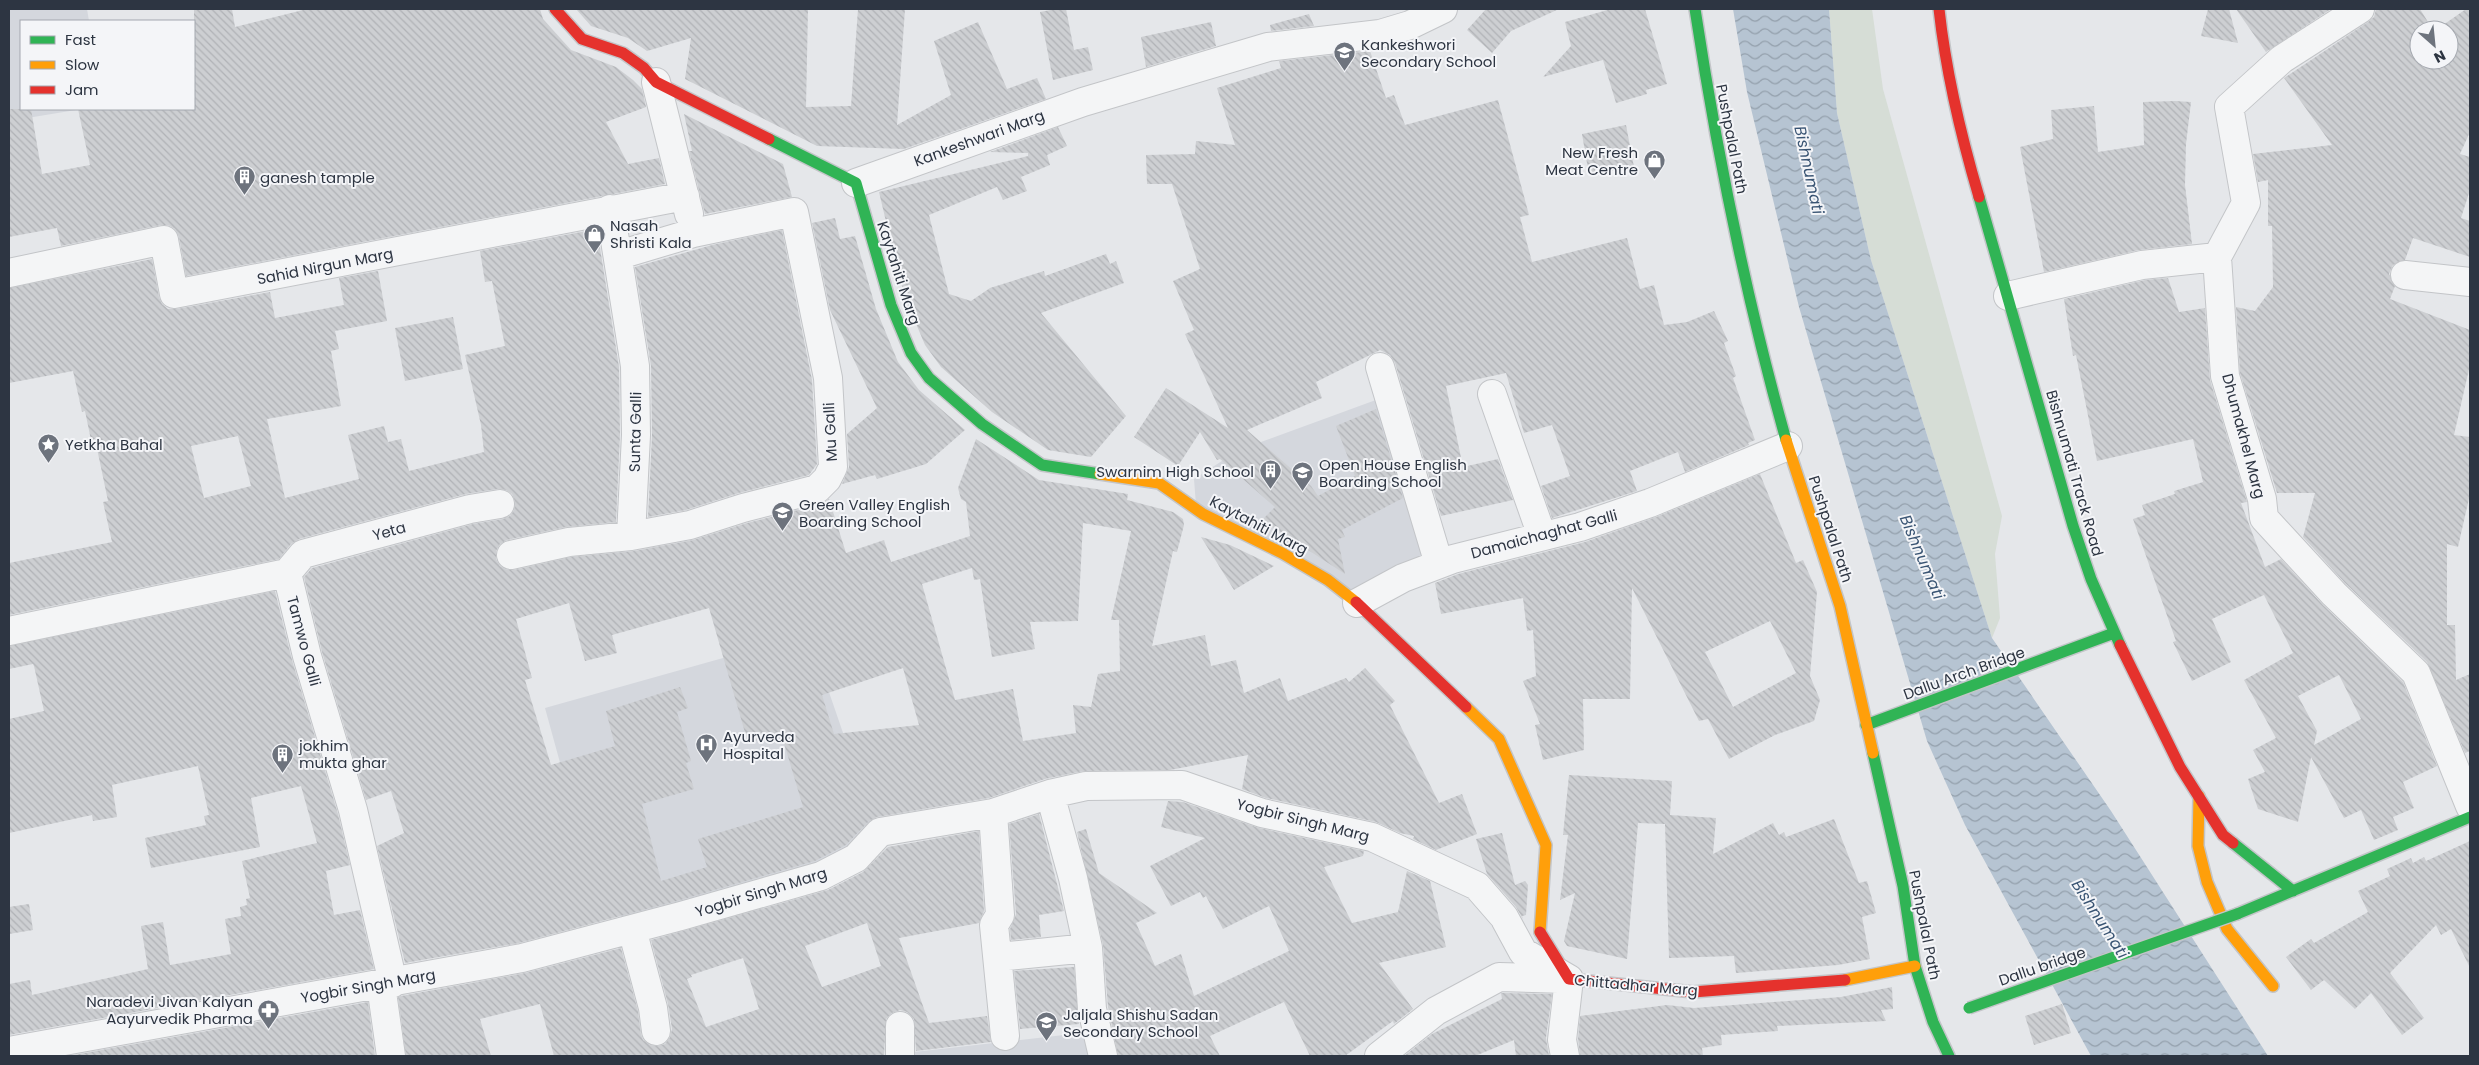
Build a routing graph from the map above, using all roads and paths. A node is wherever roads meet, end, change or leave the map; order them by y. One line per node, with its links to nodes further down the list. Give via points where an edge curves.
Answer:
1 (555, 9): 6 (main road, via 582,39 623,53 644,68)
2 (1443, 9): 7 (street, Kankeshwari Marg, via 1410,25 1380,34 1268,48 1082,102)
3 (1695, 9): 19 (main road, Pushpalal Path, via 1712,122 1758,339)
4 (1939, 9): 16 (main road, Bishnumati Track Road, via 1963,141)
5 (2360, 9): 12 (street, via 2282,59 2229,107 2246,203)
6 (656, 82): 7 (main road); 8 (street)
7 (856, 183): 26 (main road, Kaytahiti Marg, via 891,304 911,353 929,378 982,424 1042,465 1159,483 1204,514 1328,580)
8 (684, 196): 9 (street, Sahid Nirgun Marg); 10 (street)
9 (610, 210): 11 (street, Sunta Galli); 13 (street, Sahid Nirgun Marg, via 174,294 164,240)
10 (693, 233): 11 (street); 21 (street, Mu Galli, via 794,212 828,378 833,467 817,489 690,525)
11 (618, 254): 21 (street, Sunta Galli, via 635,366 636,435)
12 (2217, 257): 16 (street, via 2142,265); 32 (street, Dhumakhel Marg, via 2226,376 2262,499 2264,518 2334,594 2416,673)
13 (9, 273)
14 (2405, 275): 15 (street)
15 (2470, 282)
16 (2008, 296): 28 (main road, Bishnumati Track Road, via 2073,526)
17 (1380, 367): 24 (street)
18 (1492, 394): 22 (street)
19 (1788, 446): 22 (street, Damaichaghat Galli, via 1650,503); 29 (main road, Pushpalal Path, via 1840,606)
20 (500, 504): 25 (street, Yeta, via 470,509 303,554)
21 (631, 536): 23 (street, via 569,542)
22 (1542, 536): 24 (street, Damaichaghat Galli)
23 (511, 555)
24 (1439, 564): 26 (street, Damaichaghat Galli, via 1403,578)
25 (287, 573): 27 (street); 41 (street, Tamwo Galli, via 307,656 353,810)
26 (1357, 603): 40 (main road, Kaytahiti Marg, via 1499,739 1546,845 1540,933)
27 (9, 631)
28 (2114, 633): 29 (main road, Dallu Arch Bridge); 31 (main road, Bishnumati Track Road, via 2180,767)
29 (1866, 725): 39 (main road, Pushpalal Path, via 1902,886)
30 (1050, 794): 33 (street, Yogbir Singh Marg); 37 (street); 40 (street, Yogbir Singh Marg, via 1086,786 1182,785 1262,813 1372,837 1477,886 1504,917 1523,952)
31 (2199, 796): 35 (main road, Bishnumati Track Road, via 2224,835); 42 (main road, via 2198,846 2207,882 2227,930)
32 (2470, 806)
33 (993, 813): 36 (street, Yogbir Singh Marg, via 880,832 856,858 820,876); 38 (street, via 1000,915 994,925)
34 (2470, 817): 35 (main road, Dallu bridge)
35 (2293, 891): 43 (main road, Dallu bridge, bridge, via 2237,914)
36 (632, 930): 41 (street, Yogbir Singh Marg, via 522,958); 45 (street)
37 (1088, 948): 38 (street); 50 (street, via 1092,1009)
38 (998, 957): 46 (street)
39 (1915, 966): 40 (main road, Chittadhar Marg, via 1840,981 1693,992); 53 (main road, Pushpalal Path)
40 (1568, 979): 51 (street, Chittadhar Marg, via 1498,977 1436,1011); 52 (street, via 1562,1040)
41 (387, 984): 47 (street, Yogbir Singh Marg); 48 (street, Tamwo Galli)
42 (2273, 986)
43 (1965, 1010)
44 (900, 1026): 49 (street)
45 (656, 1031)
46 (1005, 1036)
47 (9, 1051)
48 (391, 1056)
49 (900, 1056)
50 (1103, 1056)
51 (1379, 1056)
52 (1565, 1056)
53 (1949, 1056)

